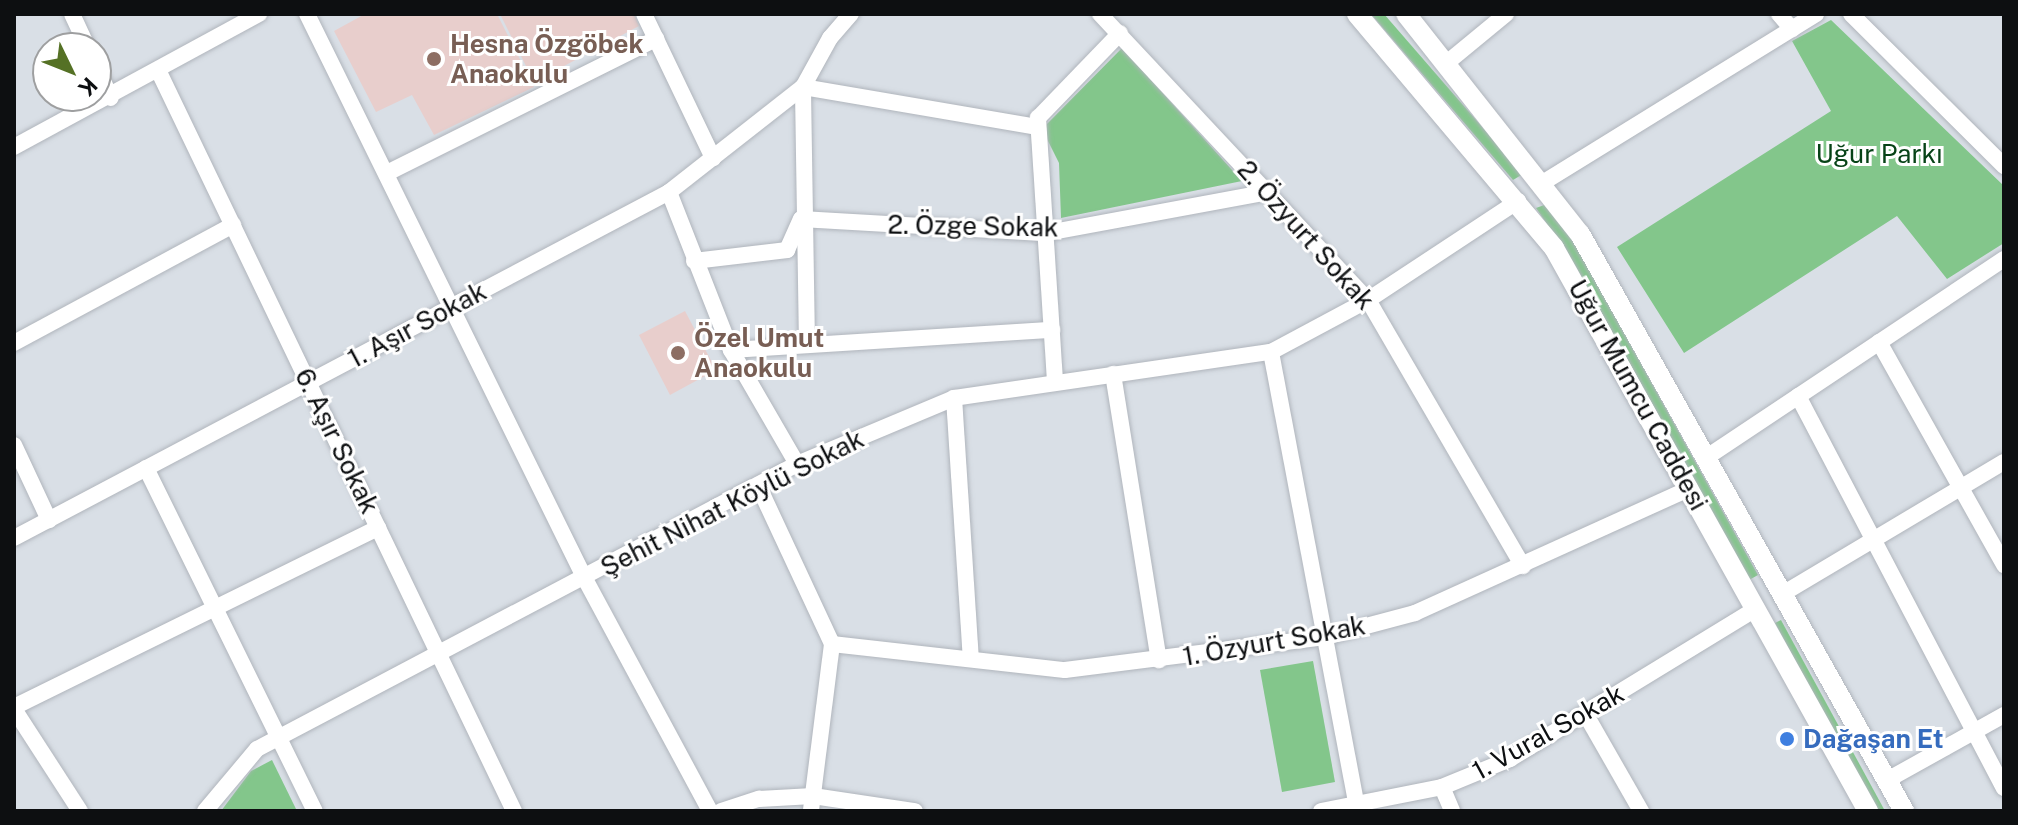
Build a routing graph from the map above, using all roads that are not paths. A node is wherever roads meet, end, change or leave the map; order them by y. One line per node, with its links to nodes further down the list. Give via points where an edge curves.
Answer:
1 (259, 14): 16 (street)
2 (307, 14): 24 (street)
3 (644, 14): 14 (street)
4 (851, 14): 17 (street, via 830,38)
5 (1100, 14): 13 (street, 2. Özyurt Sokak)
6 (1357, 14): 28 (street, Uğur Mumcu Caddesi)
7 (1406, 14): 15 (street, Uğur Mumcu Caddesi)
8 (1506, 14): 15 (street)
9 (1779, 14): 12 (street)
10 (1816, 14): 12 (street)
11 (1851, 14): 23 (street)
12 (1792, 29): 25 (street)
13 (1120, 33): 20 (street, via 1038,118); 27 (street, 2. Özyurt Sokak)
14 (656, 39): 22 (street); 24 (street)
15 (1449, 61): 25 (street, Uğur Mumcu Caddesi)
16 (159, 72): 18 (street); 30 (street, 6. Aşır Sokak)
17 (803, 87): 20 (street); 22 (street, 1. Aşır Sokak); 29 (street)
18 (112, 97)
19 (83, 112): 21 (street)
20 (1038, 127): 31 (street)
21 (14, 147)
22 (713, 158): 26 (street, 1. Aşır Sokak)
23 (2004, 166)
24 (387, 173): 35 (street)
25 (1544, 182): 28 (street); 48 (street, Uğur Mumcu Caddesi, via 1580,234)
26 (669, 192): 33 (street); 35 (street, 1. Aşır Sokak)
27 (1269, 192): 31 (street, 2. Özge Sokak); 34 (street, 2. Özyurt Sokak)
28 (1518, 201): 34 (street, Şehit Nihat Köylü Sokak); 53 (street, Uğur Mumcu Caddesi, via 1577,285)
29 (801, 219): 31 (street, 2. Özge Sokak); 33 (street, via 787,250); 39 (street)
30 (233, 225): 38 (street); 44 (street, 6. Aşır Sokak)
31 (1047, 233): 36 (street)
32 (2004, 259): 37 (street)
33 (694, 261): 40 (street)
34 (1368, 300): 41 (street, Şehit Nihat Köylü Sokak); 60 (street, 2. Özyurt Sokak)
35 (449, 308): 44 (street, 1. Aşır Sokak); 61 (street)
36 (1052, 330): 39 (street); 43 (street)
37 (1879, 342): 45 (street); 54 (street)
38 (14, 343)
39 (807, 345): 40 (street)
40 (731, 350): 50 (street)
41 (1271, 352): 42 (street, Şehit Nihat Köylü Sokak); 65 (street)
42 (1113, 374): 43 (street, Şehit Nihat Köylü Sokak); 69 (street)
43 (1055, 381): 46 (street, Şehit Nihat Köylü Sokak)
44 (309, 383): 51 (street, 1. Aşır Sokak); 56 (street, 6. Aşır Sokak)
45 (1798, 396): 48 (street); 58 (street)
46 (954, 398): 50 (street, Şehit Nihat Köylü Sokak); 68 (street)
47 (14, 445): 55 (street)
48 (1707, 457): 62 (street, Uğur Mumcu Caddesi)
49 (2004, 462): 54 (street)
50 (797, 464): 52 (street, Şehit Nihat Köylü Sokak)
51 (146, 468): 55 (street, 1. Aşır Sokak); 63 (street)
52 (758, 485): 61 (street, Şehit Nihat Köylü Sokak); 66 (street)
53 (1690, 488): 60 (street, 1. Özyurt Sokak); 64 (street, Uğur Mumcu Caddesi)
54 (1961, 488): 58 (street); 59 (street)
55 (49, 520): 57 (street, 1. Aşır Sokak)
56 (378, 528): 63 (street); 67 (street, 6. Aşır Sokak)
57 (14, 538)
58 (1872, 542): 62 (street); 73 (street)
59 (2004, 565)
60 (1523, 566): 65 (street, 1. Özyurt Sokak, via 1415,613)
61 (584, 577): 67 (street, Şehit Nihat Köylü Sokak); 84 (street)
62 (1784, 593): 64 (street); 75 (street, Uğur Mumcu Caddesi)
63 (217, 608): 70 (street); 74 (street)
64 (1756, 609): 71 (street, 1. Vural Sokak); 90 (street, Uğur Mumcu Caddesi)
65 (1325, 637): 69 (street, 1. Özyurt Sokak); 79 (street)
66 (832, 644): 68 (street, 1. Özyurt Sokak); 78 (street)
67 (439, 654): 74 (street, Şehit Nihat Köylü Sokak); 83 (street, 6. Aşır Sokak)
68 (971, 658): 69 (street, 1. Özyurt Sokak, via 1065,670)
69 (1159, 660)
70 (14, 708): 80 (street)
71 (1586, 715): 76 (street, 1. Vural Sokak, via 1510,759); 89 (street)
72 (2004, 715): 73 (street)
73 (1973, 733): 75 (street); 77 (street)
74 (280, 737): 81 (street, Şehit Nihat Köylü Sokak, via 257,749); 82 (street)
75 (1889, 779): 91 (street, Uğur Mumcu Caddesi)
76 (1442, 787): 79 (street, 1. Vural Sokak); 88 (street)
77 (2004, 788)
78 (812, 804): 85 (street, via 759,799); 86 (street)
79 (1358, 808): 87 (street, 1. Vural Sokak)
80 (80, 811)
81 (205, 811)
82 (315, 811)
83 (514, 811)
84 (710, 811)
85 (721, 811)
86 (915, 811)
87 (1321, 811)
88 (1452, 811)
89 (1641, 811)
90 (1868, 811)
91 (1904, 811)

